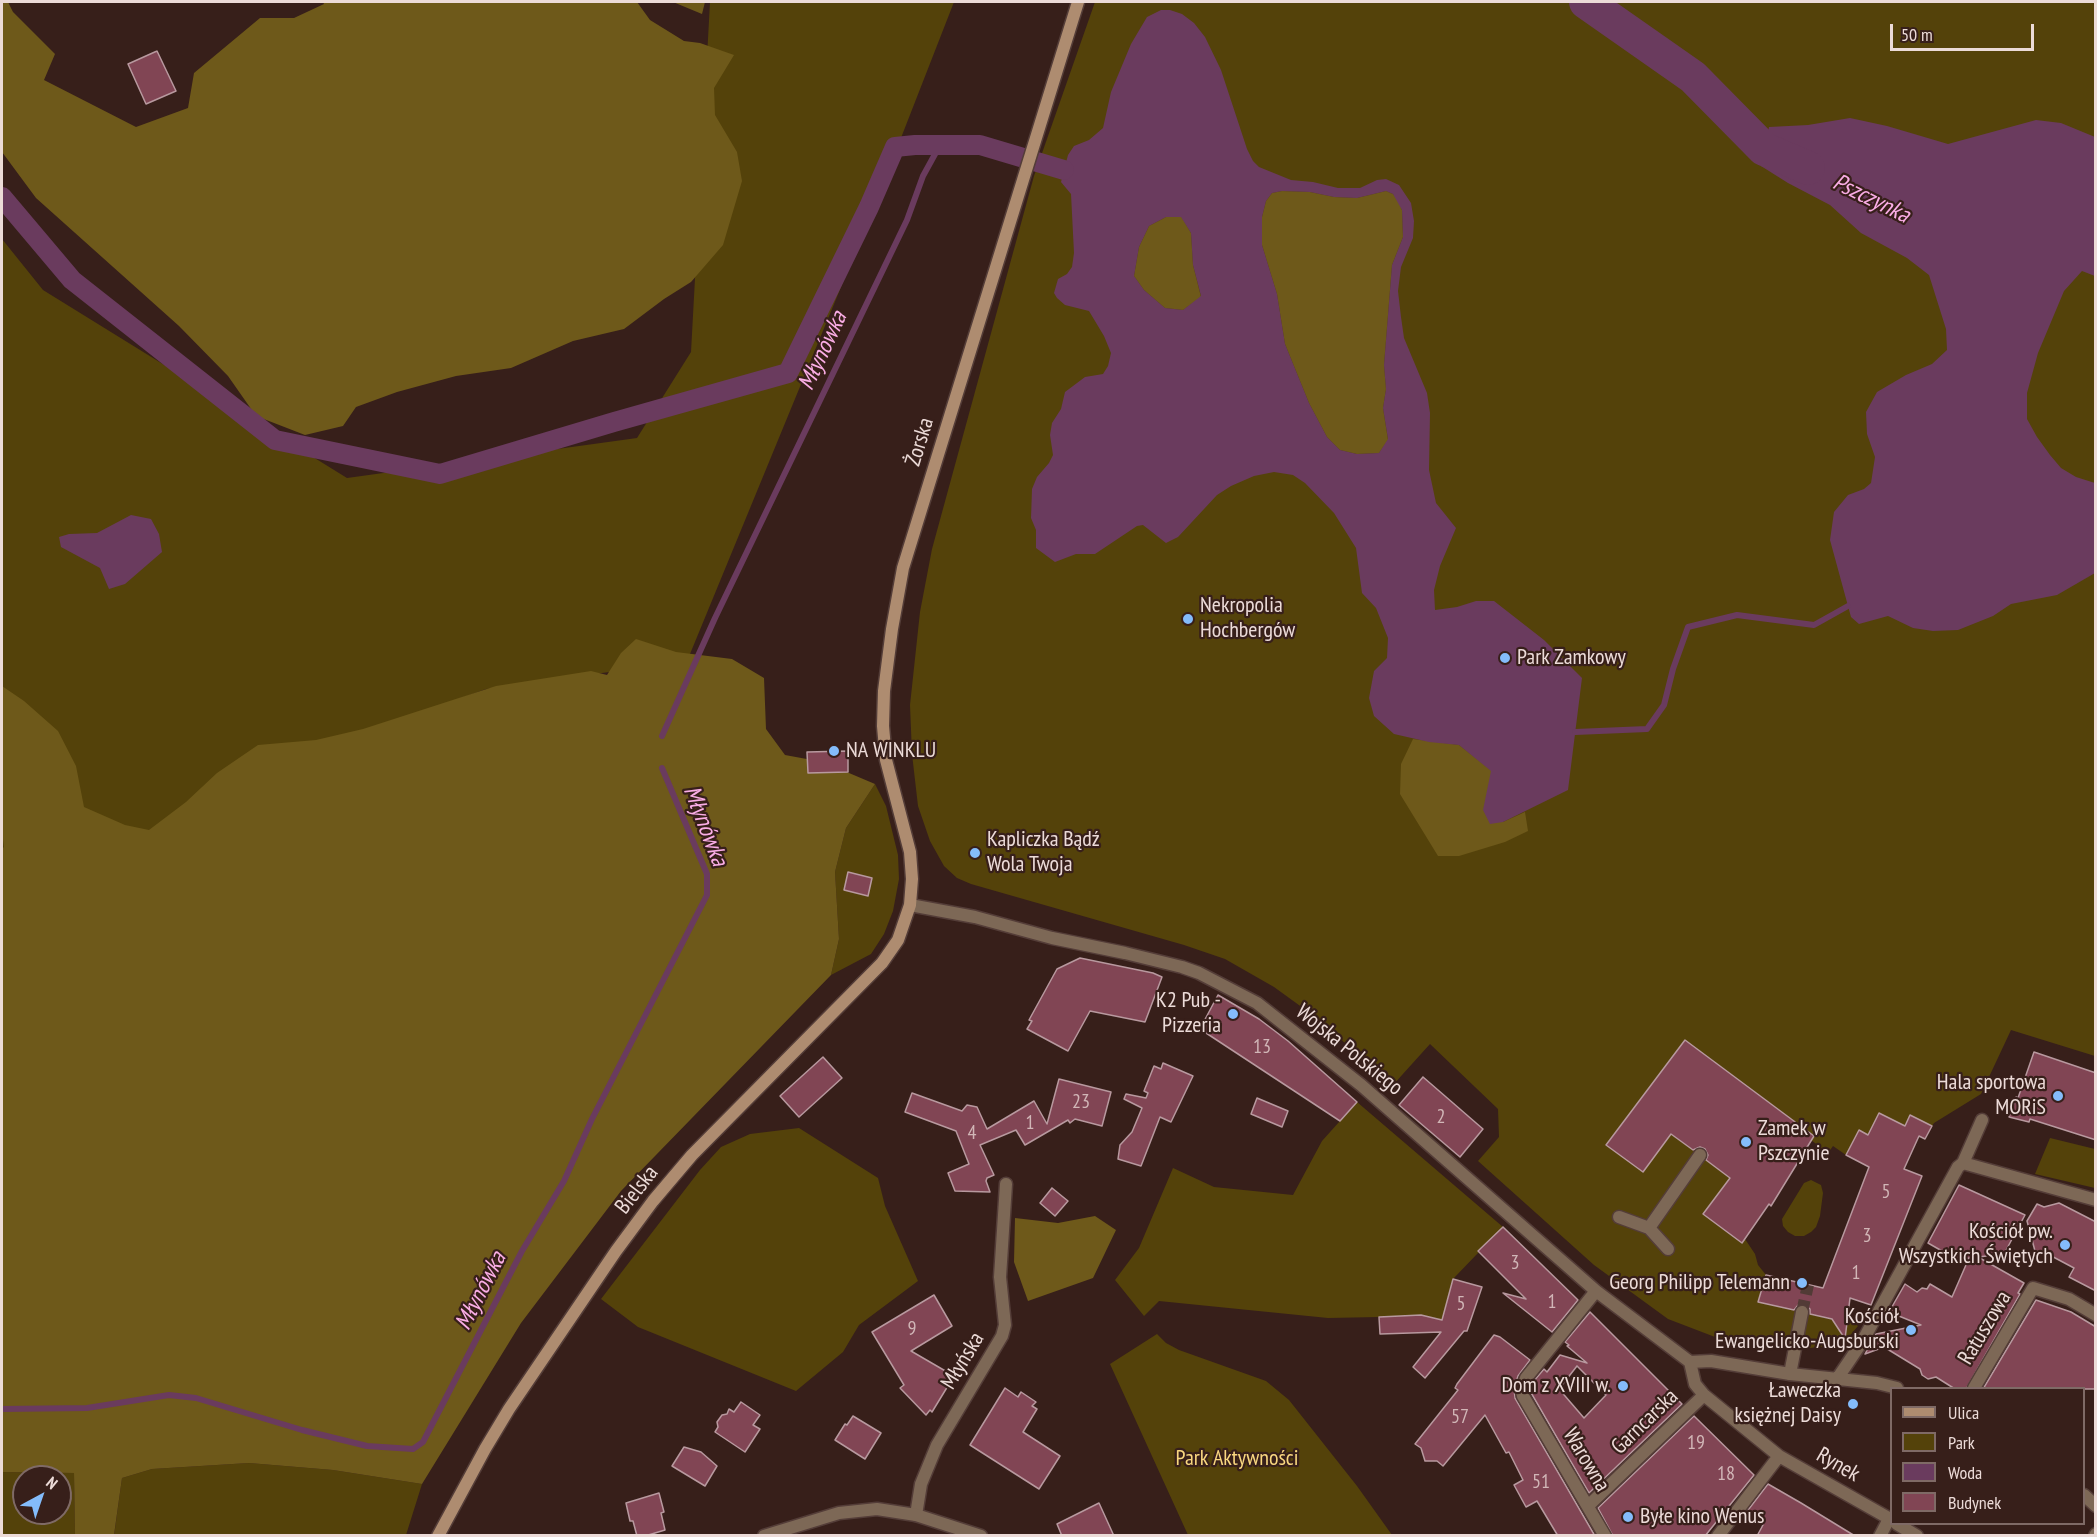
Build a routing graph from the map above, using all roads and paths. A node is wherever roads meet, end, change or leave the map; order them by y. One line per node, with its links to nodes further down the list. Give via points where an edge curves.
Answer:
1 (1078, 2): 2 (main road, Żorska, via 903,568 884,691 884,726 886,760 910,852)
2 (910, 905): 11 (street, Wojska Polskiego, via 1182,968 1257,1003 1361,1085); 26 (main road, Bielska, via 898,940 882,963 692,1155 653,1201 509,1409)
3 (1982, 1120): 5 (street)
4 (1700, 1155): 9 (street)
5 (1963, 1162): 7 (street); 16 (street, via 1862,1342)
6 (1006, 1184): 22 (street, Młyńska, via 1000,1277 1005,1325 937,1446 921,1484)
7 (2096, 1200)
8 (1619, 1217): 9 (street)
9 (1649, 1228): 10 (street)
10 (1668, 1249)
11 (1596, 1291): 14 (street, Wojska Polskiego); 21 (street, Warowna, via 1526,1378 1522,1390)
12 (1802, 1312): 15 (street)
13 (2096, 1315): 18 (street, Ratuszowa, via 2069,1299 2033,1288)
14 (1690, 1362): 15 (street, via 1711,1361); 19 (street, Rynek, via 1695,1384)
15 (1790, 1374): 16 (street)
16 (1837, 1379): 17 (street)
17 (1890, 1387)
18 (1975, 1387)
19 (1704, 1395): 20 (street, Rynek); 21 (street, Garncarska)
20 (1779, 1456): 23 (street, Rynek); 30 (street)
21 (1589, 1505): 29 (street, Warowna)
22 (916, 1515): 27 (street, via 877,1509 839,1514); 28 (street)
23 (1890, 1520)
24 (1890, 1524): 31 (street)
25 (1899, 1525): 32 (street, Rynek)
26 (438, 1536)
27 (764, 1536)
28 (981, 1536)
29 (1605, 1536)
30 (1718, 1536)
31 (1880, 1536)
32 (1917, 1536)

